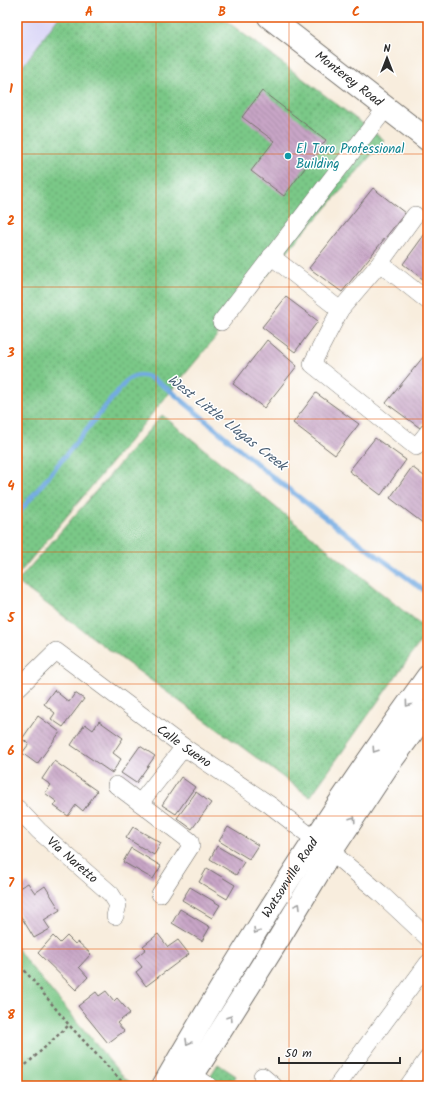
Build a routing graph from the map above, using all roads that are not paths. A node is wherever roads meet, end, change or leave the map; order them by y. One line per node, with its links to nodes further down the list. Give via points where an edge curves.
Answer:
1 (269, 17): 2 (main road, Monterey Road)
2 (386, 108): 3 (main road, Monterey Road); 5 (street)
3 (428, 140)
4 (415, 215): 6 (street)
5 (271, 256): 8 (street); 9 (street)
6 (380, 263): 7 (street); 8 (street)
7 (428, 301)
8 (340, 310): 10 (street, via 312,364 416,447)
9 (221, 322)
10 (428, 432)
11 (428, 676): 18 (main road, Watsonville Road, one-way to 18, via 387,732)
12 (17, 689): 14 (street, Calle Sueno, via 56,651)
13 (428, 710): 18 (main road, Watsonville Road, one-way to 13, via 389,764)
14 (184, 747): 16 (street); 18 (street, Calle Sueno)
15 (116, 785): 16 (street)
16 (140, 802): 19 (street, via 190,841 190,846)
17 (17, 808): 20 (street, Via Naretto, via 39,831 111,894 118,905)
18 (323, 845): 21 (street, Calle Sueno, via 380,892); 24 (main road, Watsonville Road, one-way to 18, via 278,940); 25 (main road, Watsonville Road, one-way to 25, via 254,934)
19 (160, 894)
20 (115, 916)
21 (428, 938)
22 (428, 963): 26 (street)
23 (428, 1058): 27 (street)
24 (196, 1082)
25 (163, 1086)
26 (337, 1086)
27 (408, 1086)

